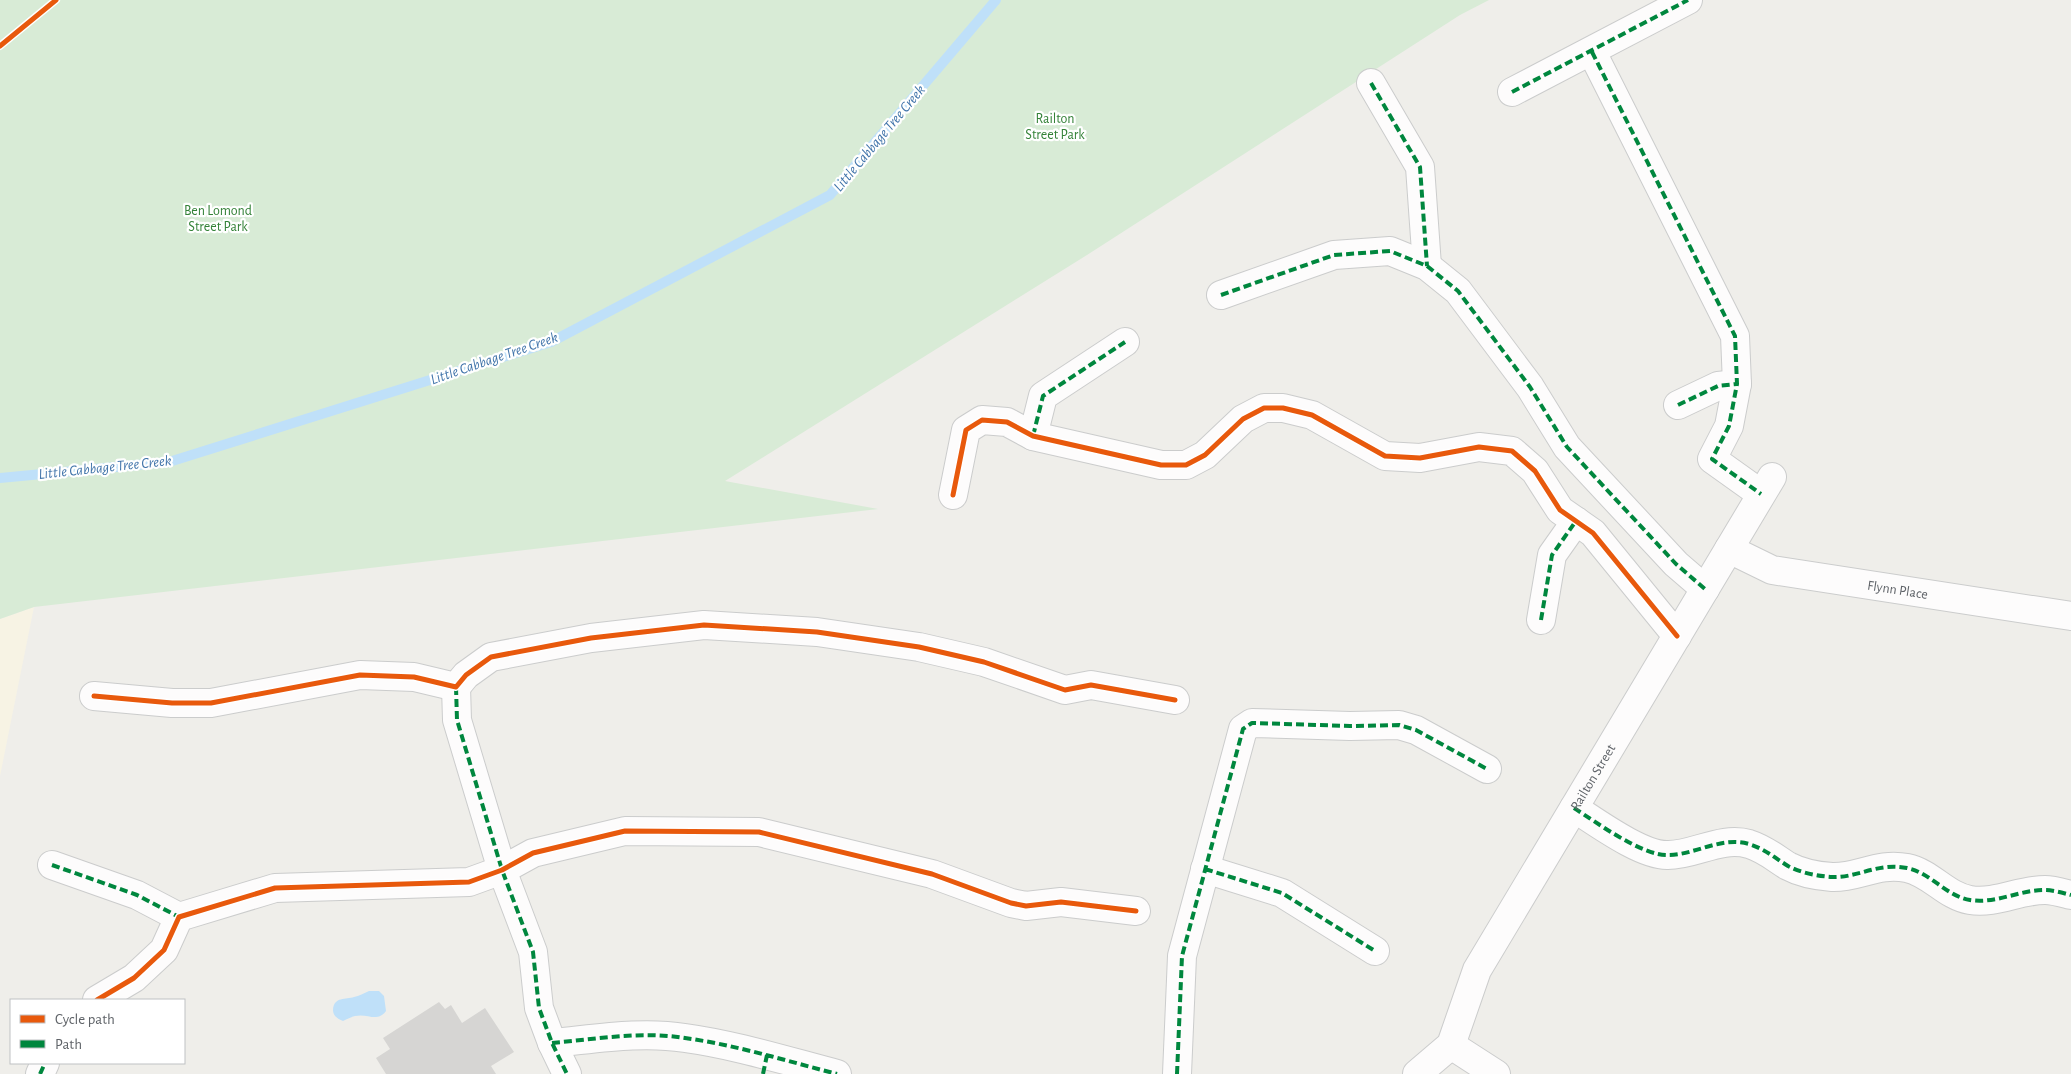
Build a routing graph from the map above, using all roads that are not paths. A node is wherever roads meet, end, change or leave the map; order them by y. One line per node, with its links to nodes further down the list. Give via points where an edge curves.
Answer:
1 (1688, 0): 2 (street)
2 (1592, 52): 4 (street); 8 (street, via 1735,336)
3 (1371, 83): 5 (street, via 1420,167)
4 (1512, 92)
5 (1426, 266): 6 (street, via 1390,251 1334,254); 14 (street, via 1458,291 1530,387 1567,448 1676,564)
6 (1220, 295)
7 (1125, 342): 10 (street, via 1043,396)
8 (1736, 384): 9 (street, via 1718,386); 13 (street, Railton Street, via 1729,426 1712,459 1766,486)
9 (1678, 405)
10 (1033, 436): 11 (street, via 1007,422 982,420 966,430); 12 (street, via 1161,465 1186,465 1205,455 1242,419 1264,408 1283,408 1312,416 1385,456 1420,458 1479,447 1512,451 1535,471 1560,510)
11 (953, 495)
12 (1576, 521): 16 (street, via 1552,556); 17 (street, via 1593,533)
13 (1729, 549): 14 (street, Railton Street); 15 (street, Flynn Place, via 1772,570)
14 (1705, 589): 17 (street, Railton Street)
15 (2071, 616)
16 (1541, 620)
17 (1677, 636): 22 (street, Railton Street)
18 (456, 687): 19 (street, via 414,677 360,675 211,703); 20 (street, via 466,675 491,657 591,638 704,625 817,632 919,647 984,662 1065,690 1091,685); 25 (street, via 457,720)
19 (94, 696)
20 (1175, 700)
21 (1487, 769): 24 (street, via 1416,730 1399,725 1252,723 1243,729 1240,737)
22 (1574, 808): 26 (street, via 1648,852 1666,856 1724,842 1748,844 1807,874 1834,877 1884,866 1908,868 1969,900 1991,901 2046,890); 32 (street, Railton Street, via 1477,970)
23 (52, 865): 28 (street, via 137,895)
24 (1205, 869): 29 (street, via 1282,893); 36 (street, via 1182,956)
25 (502, 870): 27 (street, via 533,853 625,832 759,832 932,874 1011,903 1026,906 1061,902); 28 (street, via 469,882 275,888); 31 (street, via 533,952 539,1008)
26 (2071, 895)
27 (1136, 911)
28 (179, 917): 30 (street, via 164,950 134,978)
29 (1375, 952)
30 (99, 999)
31 (552, 1044): 33 (street, via 634,1035 685,1038); 34 (street)
32 (1452, 1045): 37 (street); 38 (street)
33 (765, 1064): 35 (street)
34 (566, 1074)
35 (837, 1074)
36 (1177, 1074)
37 (1418, 1074)
38 (1496, 1074)

